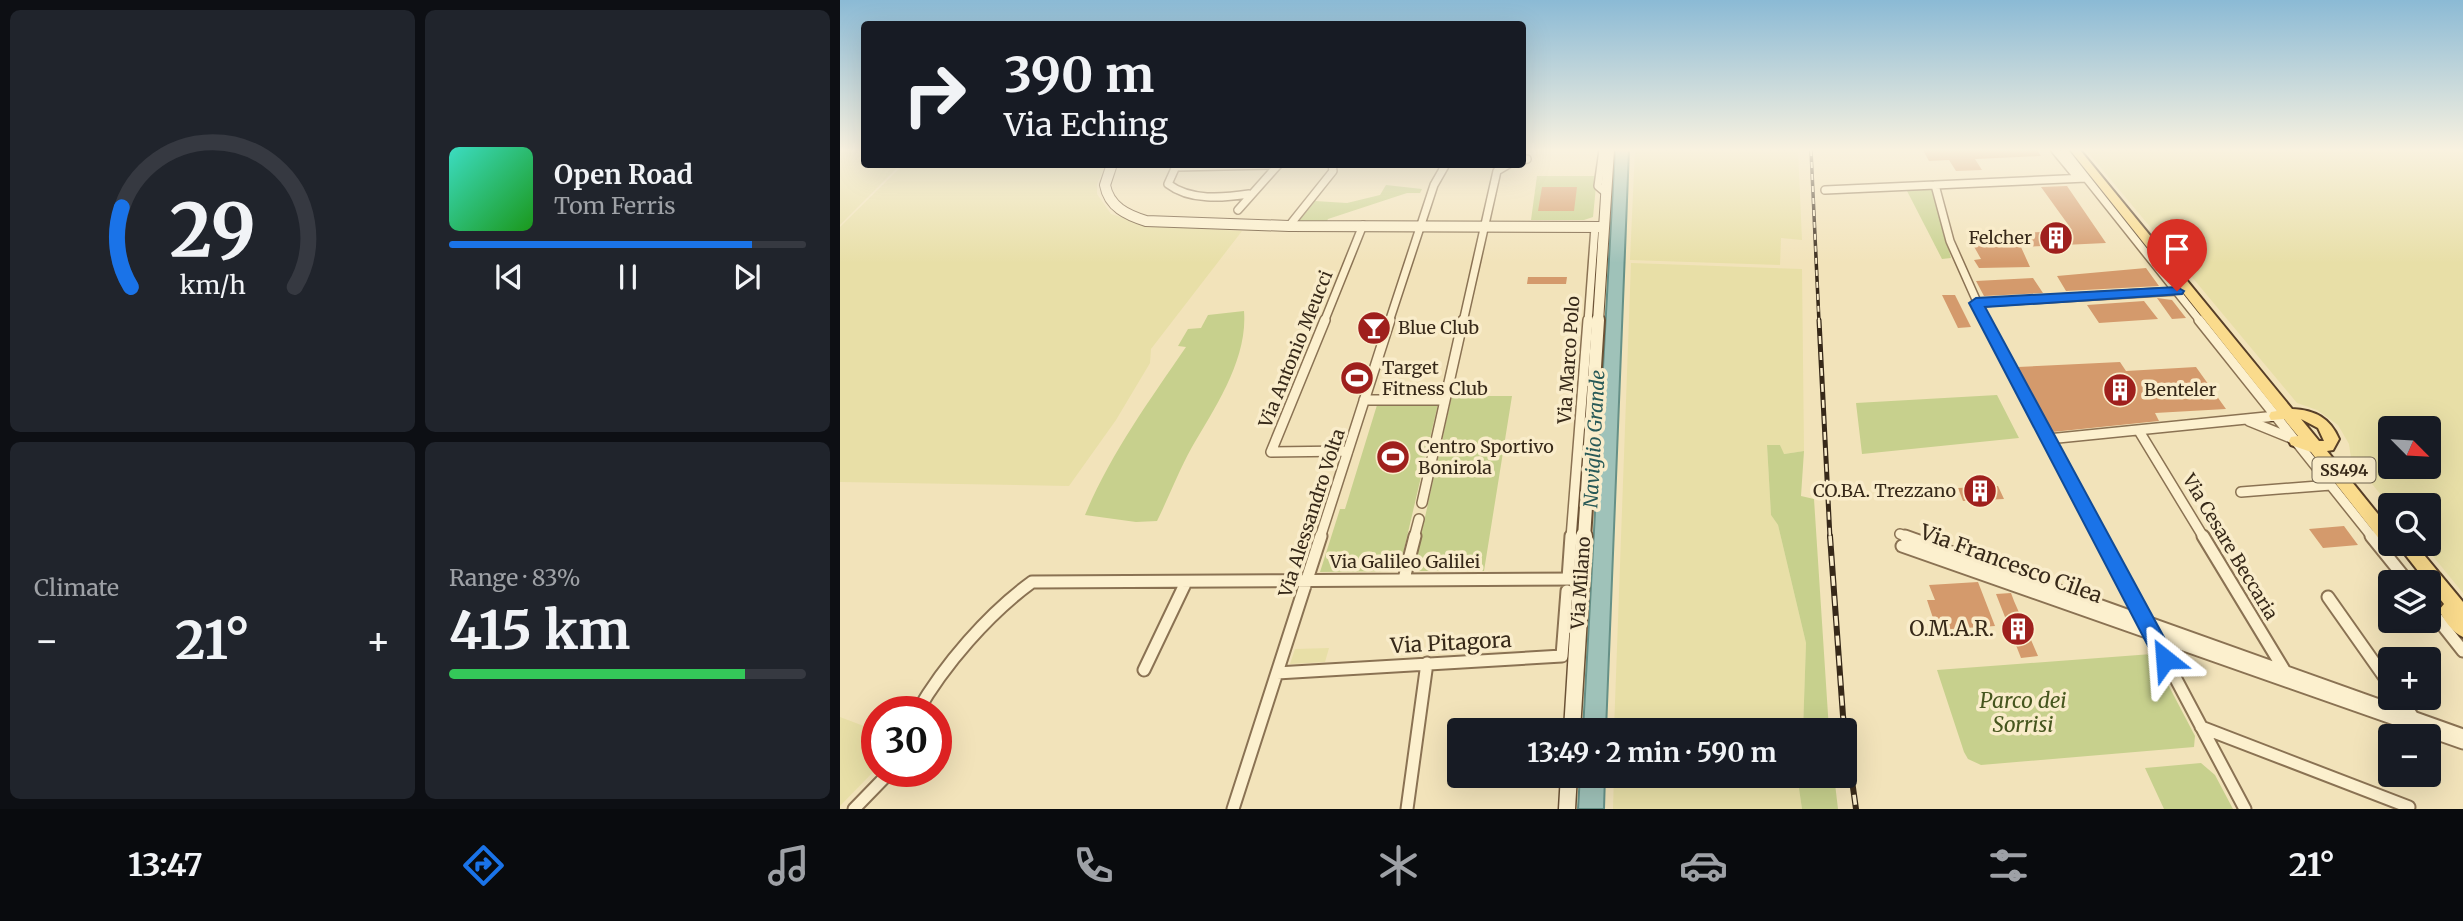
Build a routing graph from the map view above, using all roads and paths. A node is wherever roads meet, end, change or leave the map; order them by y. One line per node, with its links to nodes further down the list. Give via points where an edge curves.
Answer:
1 (1104, 188): 19 (main road, via 1106,198 1126,215 1146,221)
2 (1172, 188): 16 (street, via 1195,194)
3 (1255, 188): 16 (street)
4 (1320, 188): 19 (street)
5 (1433, 188): 20 (street, Via Alessandro Volta)
6 (1493, 188): 21 (street)
7 (1600, 188): 15 (street)
8 (1605, 188): 15 (main road, Via Milano)
9 (1875, 188): 14 (street)
10 (1937, 188): 24 (street, via 1950,241)
11 (2090, 188): 23 (street)
12 (2106, 188): 28 (main road, SS494)
13 (2111, 188): 28 (main road, SS494)
14 (1825, 190)
15 (1605, 192): 22 (main road, Via Milano)
16 (1249, 194): 17 (street)
17 (1238, 210)
18 (1363, 225): 19 (main road); 20 (main road); 35 (street, Via Antonio Meucci, via 1271,452)
19 (1289, 226)
20 (1420, 226): 21 (main road); 26 (street, Via Alessandro Volta)
21 (1485, 226): 22 (main road); 27 (street)
22 (1599, 227): 49 (main road, Via Milano)
23 (2177, 291): 24 (street); 25 (street)
24 (1976, 303): 32 (street)
25 (2260, 397): 28 (street); 29 (street)
26 (1364, 400): 27 (street); 35 (street, Via Alessandro Volta)
27 (1444, 400): 38 (street)
28 (2287, 414): 29 (street); 33 (street); 34 (main road, SS494)
29 (2259, 419): 30 (street)
30 (2248, 421): 31 (street); 33 (street)
31 (2139, 431): 32 (street); 62 (street, Via Cesare Beccaria)
32 (2048, 439): 53 (street)
33 (2296, 441): 34 (main road, SS494); 36 (street)
34 (2321, 448): 39 (main road, SS494); 41 (main road, SS494)
35 (1348, 451): 46 (street, Via Alessandro Volta)
36 (2331, 485): 37 (street); 44 (street)
37 (2241, 492)
38 (1422, 503)
39 (2378, 513)
40 (1419, 519): 47 (street)
41 (2378, 524)
42 (2404, 556): 45 (main road)
43 (2415, 556): 52 (main road)
44 (2399, 570)
45 (2415, 570)
46 (1307, 579): 47 (street, Via Galileo Galilei); 48 (street, Via Galileo Galilei); 61 (street, Via Alessandro Volta)
47 (1404, 579): 49 (street, Via Galileo Galilei)
48 (1186, 582): 60 (street); 63 (street, Via Galileo Galilei, via 1032,582 1020,589)
49 (1572, 583): 58 (street, Via Pitagora, via 1562,656); 65 (main road, Via Milano)
50 (2328, 597): 59 (street)
51 (2441, 602): 55 (main road)
52 (2463, 615)
53 (2145, 621): 56 (street); 56 (street, Via Francesco Cilea, via 1901,540); 62 (street, Via Francesco Cilea)
54 (2441, 623): 57 (street)
55 (2463, 629)
56 (2153, 636): 62 (street, Via Francesco Cilea); 67 (street)
57 (2463, 651)
58 (1427, 663): 61 (street, Via Pitagora); 75 (street)
59 (2378, 668)
60 (1144, 670)
61 (1277, 673): 74 (street, Via Alessandro Volta)
62 (2286, 677): 66 (street, Via Francesco Cilea); 69 (street, Via Francesco Cilea)
63 (928, 696)
64 (2408, 710): 66 (street)
65 (1572, 718)
66 (2414, 718): 68 (street, Via Francesco Cilea)
67 (2201, 727): 72 (street); 77 (street)
68 (2463, 734)
69 (2463, 743)
70 (875, 787): 73 (street)
71 (1568, 788): 76 (main road)
72 (2409, 807)
73 (854, 809)
74 (1233, 809)
75 (1407, 809)
76 (1567, 809)
77 (2245, 809)

